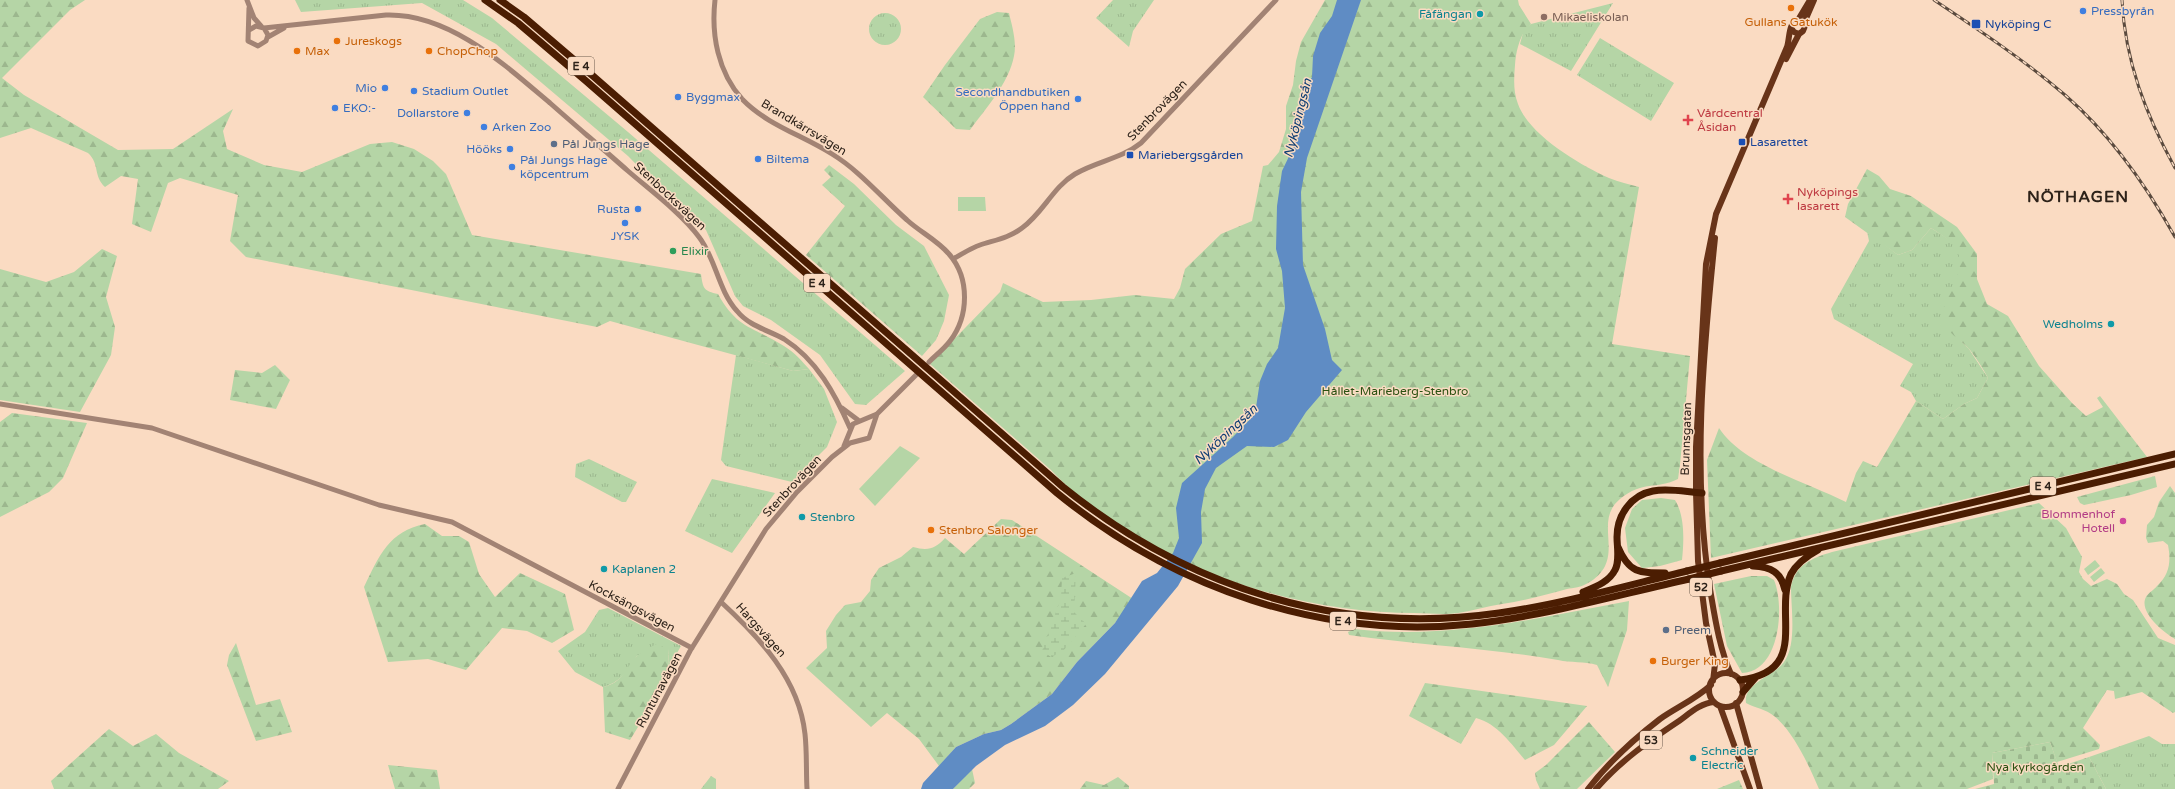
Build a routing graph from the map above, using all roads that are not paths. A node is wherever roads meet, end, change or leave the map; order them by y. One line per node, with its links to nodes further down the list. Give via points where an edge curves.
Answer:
1 (247, 0): 8 (street)
2 (485, 0): 34 (highway, E 4, bridge, via 518,23 586,81 1057,493 1120,539 1201,582 1261,604 1321,617 1377,625 1428,627 1513,619 1689,579)
3 (500, 0): 37 (highway, E 4, via 524,17 598,81 1063,487 1123,531 1158,552 1240,588 1323,610 1383,617 1476,616)
4 (715, 0): 17 (street, Brandkärrsvägen, via 714,29 719,58 742,99 768,120 816,144 847,164)
5 (1276, 0): 17 (street, Stenbrovägen, via 1141,143 1122,156 1070,177 1032,219 1016,232)
6 (1810, 0): 9 (main road)
7 (1814, 0): 9 (main road)
8 (249, 8): 10 (street); 13 (street)
9 (1801, 22): 12 (main road, via 1794,22); 14 (main road, via 1805,29)
10 (263, 27): 11 (street, Stenbocksvägen); 13 (street, via 256,26); 15 (street)
11 (287, 27): 15 (street, Stenbocksvägen); 21 (street, Stenbocksvägen, via 386,15 408,16 470,42 499,60 690,227 707,250 724,293 735,309 745,319 784,340 806,357 824,378)
12 (1791, 28): 14 (main road); 16 (main road, Brunnsgatan, via 1787,47)
13 (249, 30): 15 (street, via 247,37 254,46 262,46)
14 (1799, 34): 16 (main road, Brunnsgatan)
15 (268, 37)
16 (1764, 103): 30 (main road, Brunnsgatan, via 1716,214 1709,264 1696,447)
17 (953, 259): 18 (street, via 964,285 964,310 949,342)
18 (929, 362)
19 (916, 375): 22 (street, Stenbrovägen)
20 (0, 404): 39 (street, Kocksängsvägen, via 152,428 379,505 442,518)
21 (840, 406): 23 (street, Stenbocksvägen); 25 (street, Stenbocksvägen)
22 (877, 414): 23 (street, Stenbrovägen); 24 (street, Stenbrovägen)
23 (861, 420): 24 (street); 25 (street, Stenbrovägen, via 852,424)
24 (871, 427): 26 (street, Stenbrovägen, via 869,438)
25 (850, 431): 26 (street, via 853,438); 27 (street, Stenbrovägen)
26 (858, 441): 27 (street, Stenbrovägen)
27 (843, 447): 38 (street, Stenbrovägen, via 777,514)
28 (2175, 454): 34 (highway, E 4)
29 (2175, 464): 32 (highway, E 4)
30 (1699, 492): 31 (highway, via 1660,490 1648,492 1634,499 1620,517); 40 (main road, Brunnsgatan / 52, via 1706,560 1720,646); 43 (main road, Brunnsgatan / 52, via 1698,561 1707,628 1715,664)
31 (1617, 545): 35 (highway, via 1625,561 1636,572); 37 (highway, via 1617,566 1610,577 1603,583)
32 (1826, 546): 33 (highway, E 4); 36 (highway, via 1798,564 1791,575)
33 (1745, 565): 34 (highway, E 4); 36 (highway, via 1775,570 1782,578)
34 (1720, 567): 35 (highway, E 4, bridge)
35 (1675, 574): 37 (highway, E 4)
36 (1786, 594): 41 (highway, via 1786,635 1782,653 1770,669)
37 (1568, 599)
38 (721, 602): 39 (street, Runtunavägen); 49 (street, Hargsvägen, via 773,657 794,692 805,733)
39 (692, 648): 48 (street, Runtunavägen)
40 (1731, 674): 42 (main road); 43 (main road, via 1720,675)
41 (1758, 676): 42 (highway); 44 (highway)
42 (1740, 680): 44 (main road)
43 (1712, 683): 45 (main road, 52, via 1710,694); 50 (main road, 53, via 1635,740)
44 (1743, 692): 46 (main road)
45 (1714, 702): 47 (main road); 51 (main road, 53, via 1702,705 1642,746 1610,773)
46 (1736, 704): 47 (main road, via 1729,707); 53 (main road)
47 (1720, 706): 52 (main road)
48 (618, 789)
49 (807, 789)
50 (1588, 789)
51 (1596, 789)
52 (1750, 789)
53 (1760, 789)

